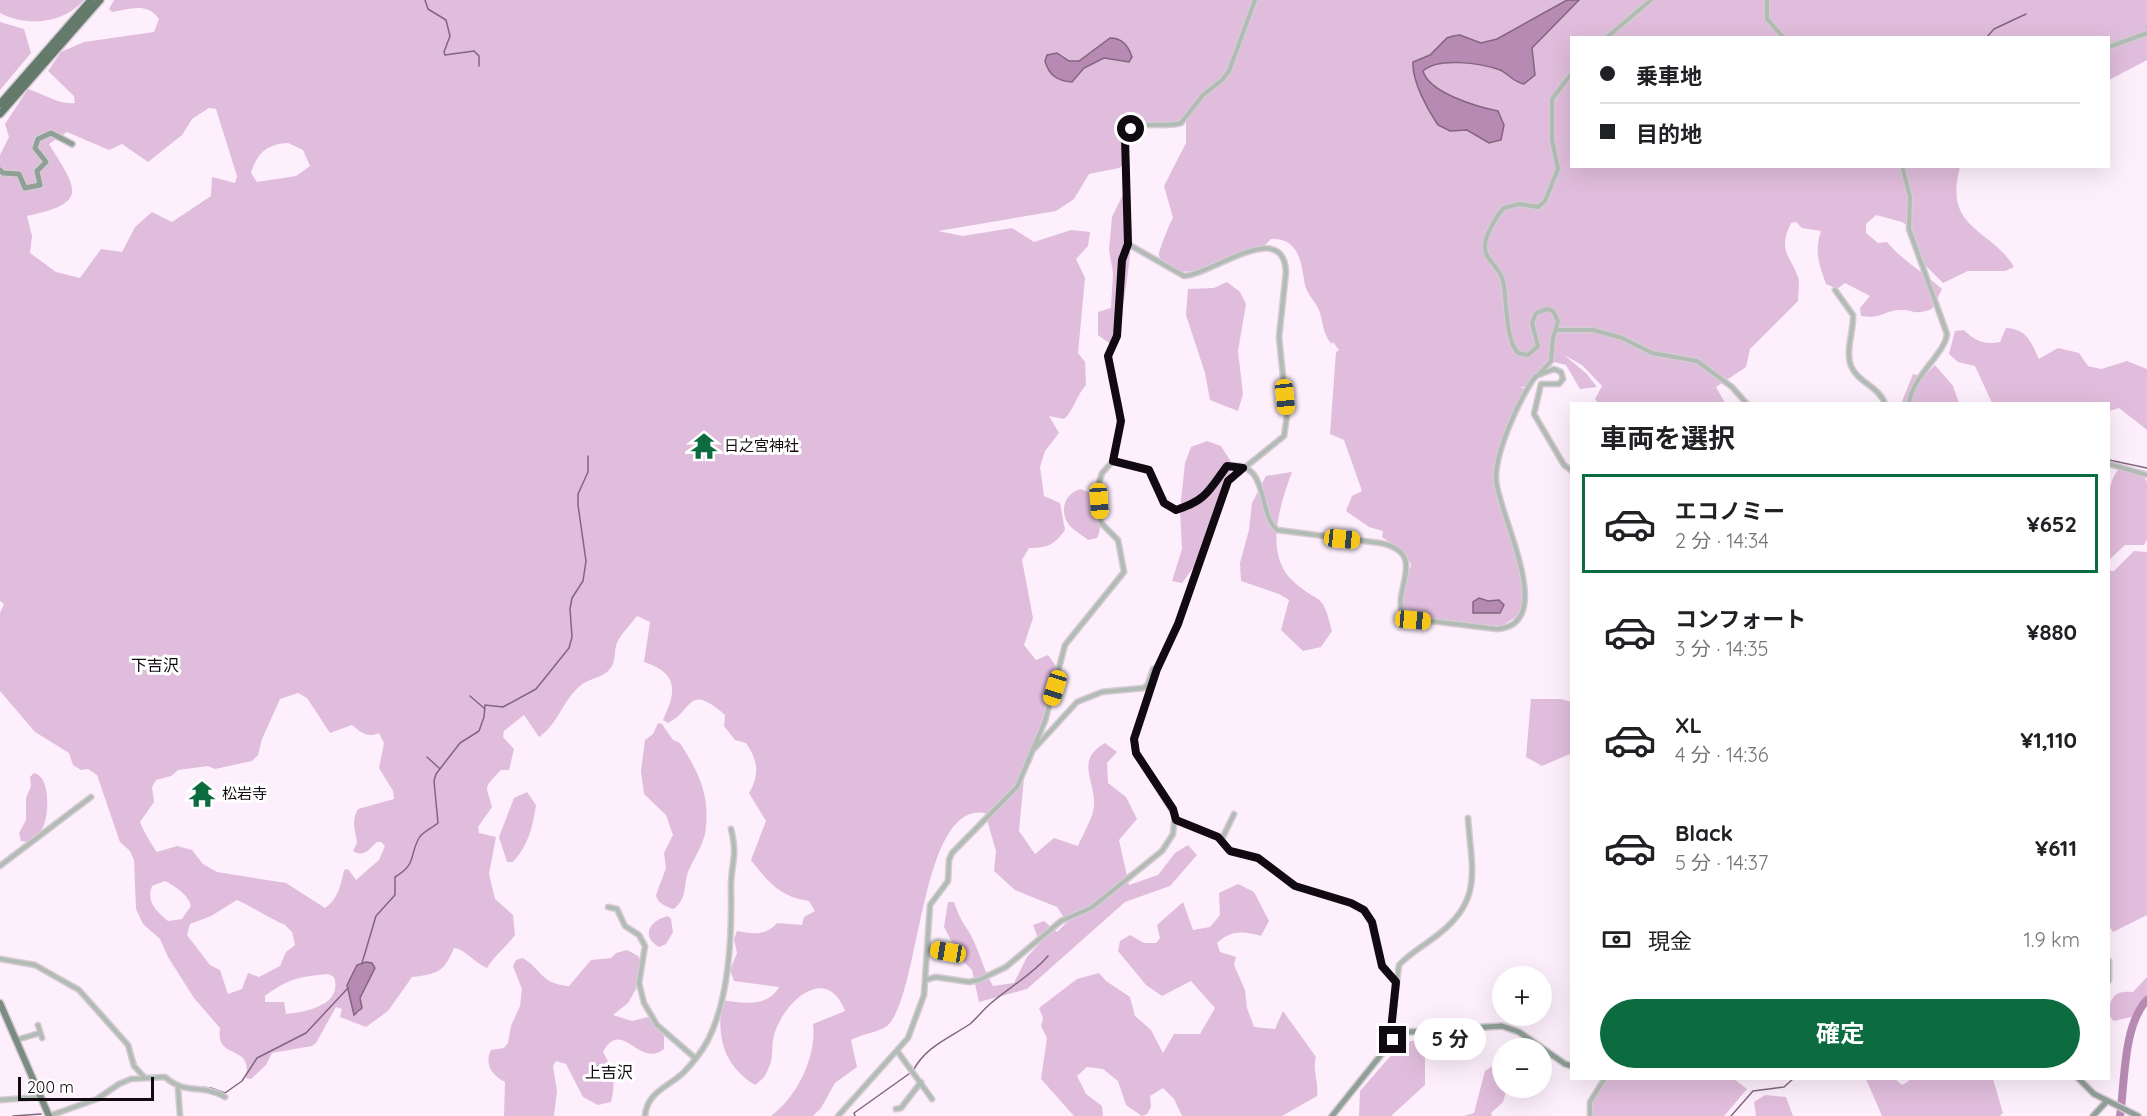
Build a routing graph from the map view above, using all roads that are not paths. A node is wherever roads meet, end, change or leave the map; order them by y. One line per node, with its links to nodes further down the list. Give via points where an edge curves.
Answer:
1 (91, 0): 11 (highway)
2 (100, 0): 12 (highway)
3 (1255, 0): 16 (street, via 1229,71 1203,95 1187,118 1175,125 1135,127 1126,135)
4 (1652, 0): 7 (street)
5 (1767, 0): 8 (street, via 1767,19)
6 (2147, 33): 9 (street)
7 (1608, 36)
8 (1782, 36)
9 (2110, 47)
10 (1570, 76): 18 (street, via 1552,99 1552,140 1558,169 1545,201 1538,207 1519,204 1504,208 1484,247 1503,280 1514,349 1523,355 1536,350 1538,341 1532,323 1541,310 1552,310)
11 (0, 104)
12 (0, 114)
13 (72, 144): 15 (street, via 51,133 38,139 35,148 46,162 37,171 40,185 25,188 19,174)
14 (1903, 168): 22 (street, via 1910,197 1909,229 1947,334 1943,348 1932,358)
15 (0, 170)
16 (1128, 244): 23 (street, via 1122,260 1117,336 1108,356 1121,421); 25 (street, via 1184,276 1264,247 1280,254 1285,261 1279,337 1287,425 1278,443)
17 (1834, 290): 21 (street, via 1853,315 1851,366)
18 (1557, 330): 19 (street, via 1551,361); 20 (street, via 1593,330 1622,338 1652,353 1697,361)
19 (1536, 376): 25 (street, via 1504,441 1496,470 1497,492 1517,552 1526,603 1520,616 1505,628 1406,618 1400,606 1407,569 1396,549 1380,543 1277,530 1270,522 1254,474); 26 (street, via 1554,369 1563,375 1558,384 1544,383 1539,387 1534,414)
20 (1745, 402)
21 (1884, 402)
22 (1909, 402)
23 (1113, 461): 25 (street, via 1149,470 1164,503 1176,510 1201,500 1227,466); 29 (street, via 1102,473 1098,486 1101,524 1118,540 1124,572 1065,645 1045,721)
24 (2110, 464): 27 (street)
25 (1243, 468): 28 (street, via 1228,481 1178,624)
26 (1570, 470)
27 (2147, 475)
28 (1157, 669): 29 (street, via 1153,669 1144,688 1102,692 1077,702); 33 (street, via 1133,744)
29 (1031, 752): 38 (street, via 1012,795 952,853 948,881 930,905)
30 (91, 797): 36 (street)
31 (1234, 814): 35 (street)
32 (1468, 818): 42 (street, via 1473,875 1466,907 1399,964)
33 (1176, 820): 35 (street); 41 (street, via 1171,839 1162,851 1091,908 1061,921 1006,967 969,982 936,976)
34 (731, 829): 50 (street, via 736,856 728,960 708,1041)
35 (1221, 841): 42 (street, via 1230,851 1262,860 1295,886 1364,910 1372,922 1382,966)
36 (0, 866)
37 (608, 907): 50 (street, via 617,909 626,926 643,941 640,991 650,1013 657,1025)
38 (928, 949): 39 (street); 41 (street)
39 (948, 952)
40 (0, 959): 52 (street, via 35,965 79,990 128,1045 134,1066)
41 (925, 980): 49 (street, via 908,1038)
42 (1396, 982): 48 (street)
43 (0, 1003): 47 (main road)
44 (38, 1025): 45 (street)
45 (40, 1033): 46 (street); 47 (street)
46 (42, 1038)
47 (16, 1040): 59 (main road)
48 (1393, 1040): 51 (street, via 1417,1031 1502,1026 1519,1032); 69 (street)
49 (898, 1052): 56 (street); 68 (street)
50 (695, 1058): 67 (street, via 656,1092)
51 (1570, 1065)
52 (145, 1078): 57 (street, via 165,1077); 65 (street, via 119,1084 97,1099)
53 (1604, 1080): 70 (street, via 1590,1102)
54 (2080, 1080): 58 (street)
55 (2088, 1080): 58 (street)
56 (921, 1082): 61 (street); 64 (street)
57 (178, 1088): 60 (street, via 210,1089); 66 (street)
58 (2088, 1090): 63 (street)
59 (42, 1096): 62 (street); 65 (main road)
60 (225, 1097)
61 (932, 1099)
62 (0, 1100)
63 (2107, 1101): 71 (street); 72 (street)
64 (896, 1109)
65 (49, 1116)
66 (180, 1116)
67 (645, 1116)
68 (838, 1116)
69 (1332, 1116)
70 (1590, 1116)
71 (2093, 1116)
72 (2138, 1116)

